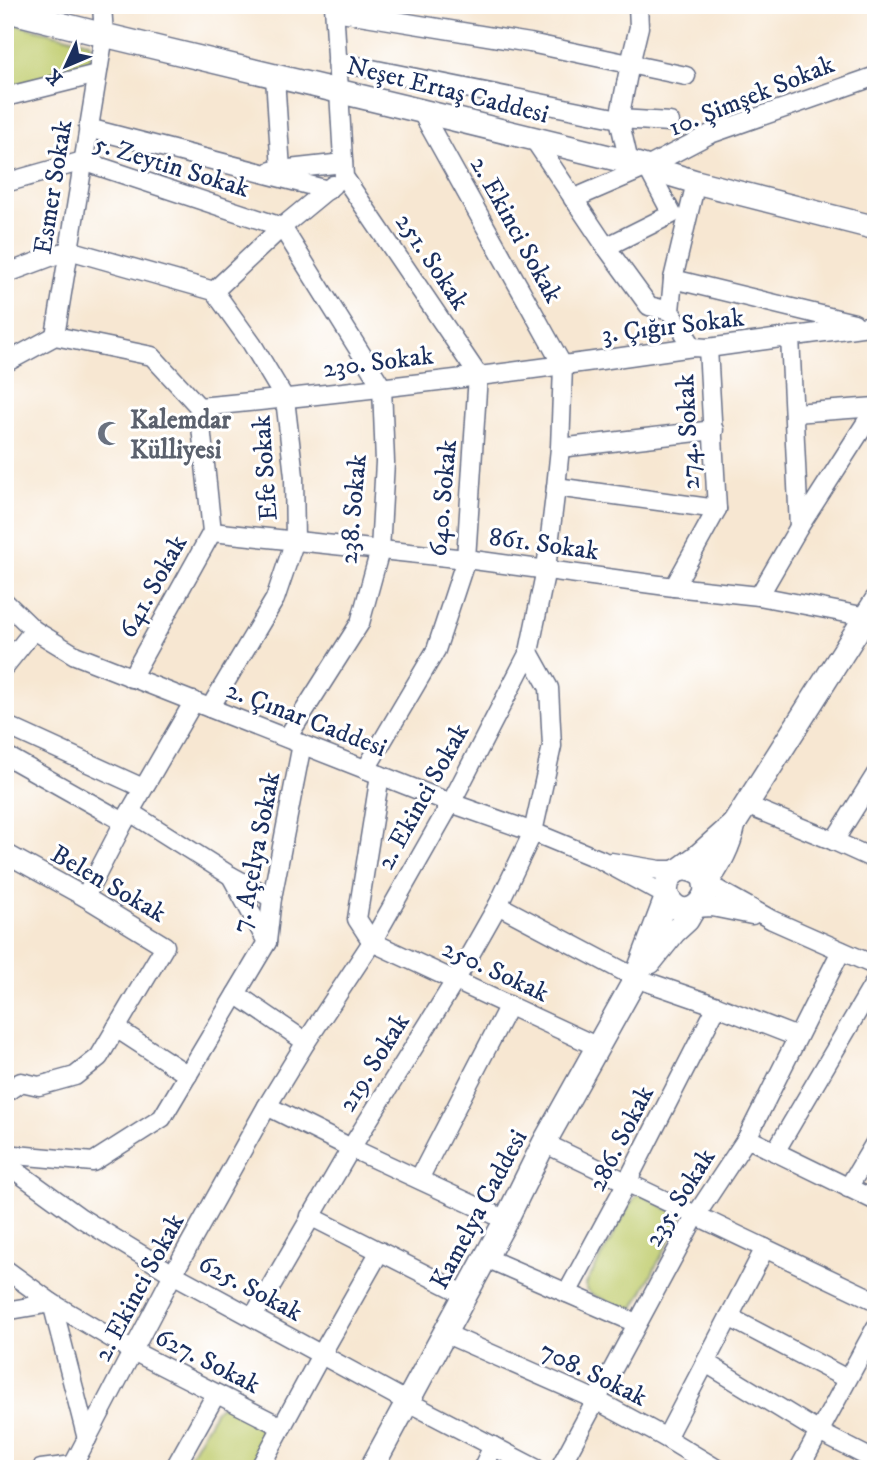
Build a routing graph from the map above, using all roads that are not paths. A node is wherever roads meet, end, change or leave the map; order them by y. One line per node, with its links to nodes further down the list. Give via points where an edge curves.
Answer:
1 (102, 5): 6 (street, Esmer Sokak)
2 (638, 5): 8 (street, via 639,27)
3 (334, 8): 5 (street); 7 (street)
4 (5, 10): 6 (main road, Neşet Ertaş Caddesi)
5 (389, 13): 8 (street)
6 (104, 35): 9 (street, Esmer Sokak); 12 (main road, Neşet Ertaş Caddesi)
7 (337, 62): 13 (street); 16 (street)
8 (630, 64): 10 (street); 16 (street)
9 (97, 74): 14 (street); 18 (street, Esmer Sokak)
10 (686, 76)
11 (876, 76): 21 (street, 10. Şimşek Sokak, via 710,134)
12 (275, 77): 13 (main road, Neşet Ertaş Caddesi); 22 (street)
13 (338, 91): 15 (main road, Neşet Ertaş Caddesi); 23 (street)
14 (5, 97)
15 (421, 111): 19 (main road, Neşet Ertaş Caddesi); 42 (street, 2. Ekinci Sokak)
16 (619, 119): 17 (street); 21 (street)
17 (670, 122)
18 (88, 128): 20 (street, Esmer Sokak); 24 (street, 5. Zeytin Sokak)
19 (533, 138): 21 (main road, Neşet Ertaş Caddesi); 28 (street)
20 (83, 161): 26 (street, 5. Zeytin Sokak); 29 (street, 5. Zeytin Sokak); 32 (street, Esmer Sokak)
21 (638, 165): 25 (main road, Neşet Ertaş Caddesi); 28 (street, 10. Şimşek Sokak); 31 (street, via 672,214)
22 (281, 170): 23 (street); 24 (street)
23 (343, 170): 27 (street); 43 (street, 251. Sokak)
24 (260, 173): 27 (street, 5. Zeytin Sokak)
25 (696, 182): 30 (main road, Neşet Ertaş Caddesi); 34 (street)
26 (5, 183)
27 (328, 190): 29 (street)
28 (573, 199): 31 (street)
29 (282, 227): 35 (street); 44 (street)
30 (876, 228)
31 (606, 247): 36 (street, via 649,306)
32 (69, 250): 33 (street); 35 (street); 38 (street, Esmer Sokak)
33 (5, 274)
34 (673, 279): 36 (street); 37 (street)
35 (214, 291): 45 (street, Efe Sokak)
36 (670, 311): 40 (street)
37 (869, 325): 39 (street, 3. Çığır Sokak)
38 (55, 336): 41 (street); 46 (street, via 152,356)
39 (790, 336): 40 (street, 3. Çığır Sokak); 48 (street)
40 (701, 348): 42 (street, 3. Çığır Sokak); 49 (street, 274. Sokak)
41 (5, 363)
42 (563, 366): 43 (street, 230. Sokak); 50 (street, 2. Ekinci Sokak)
43 (478, 376): 44 (street, 230. Sokak); 57 (street, 640. Sokak)
44 (382, 387): 45 (street, 230. Sokak); 56 (street, 238. Sokak, via 385,461)
45 (285, 399): 46 (street, 230. Sokak); 55 (street, Efe Sokak, via 294,476)
46 (199, 407): 54 (street, 641. Sokak)
47 (876, 407): 48 (street); 53 (street)
48 (794, 413): 53 (street)
49 (714, 430): 50 (street); 52 (street, 274. Sokak)
50 (560, 448): 51 (street, 2. Ekinci Sokak)
51 (556, 487): 52 (street); 58 (street, 2. Ekinci Sokak)
52 (717, 509): 59 (street, 274. Sokak)
53 (799, 527): 60 (street)
54 (212, 532): 55 (street, 861. Sokak); 66 (street, 641. Sokak)
55 (295, 540): 56 (street, 861. Sokak); 67 (street, Efe Sokak, via 275,599)
56 (380, 550): 57 (street, 861. Sokak); 69 (street, 238. Sokak, via 360,623)
57 (466, 559): 58 (street, 861. Sokak); 71 (street, 640. Sokak, via 436,650)
58 (546, 569): 59 (street, 861. Sokak); 64 (street, 2. Ekinci Sokak)
59 (674, 587): 60 (street, 861. Sokak)
60 (759, 596): 62 (street, 861. Sokak)
61 (5, 603): 63 (street, 2. Çınar Caddesi)
62 (873, 613): 75 (main road)
63 (34, 630): 65 (street); 66 (street, 2. Çınar Caddesi, via 75,655)
64 (529, 652): 74 (street, 2. Ekinci Sokak); 77 (street, 219. Sokak, via 549,688 552,746)
65 (5, 666)
66 (131, 678): 67 (street, 2. Çınar Caddesi)
67 (202, 705): 69 (street, 2. Çınar Caddesi); 73 (street, Efe Sokak)
68 (5, 725): 73 (street)
69 (295, 741): 71 (street, 2. Çınar Caddesi); 87 (street, 7. Açelya Sokak)
70 (5, 755): 76 (street)
71 (373, 772): 74 (street, 2. Çınar Caddesi); 92 (street, via 356,919)
72 (876, 774): 78 (street)
73 (143, 788): 76 (street, Efe Sokak)
74 (451, 803): 77 (street, 2. Çınar Caddesi); 92 (street, 2. Ekinci Sokak)
75 (740, 814): 78 (street); 82 (main road); 84 (main road, via 716,870)
76 (127, 817): 83 (street); 86 (street, Efe Sokak)
77 (533, 832): 81 (street, 2. Çınar Caddesi); 88 (street, 219. Sokak)
78 (834, 841): 80 (street)
79 (5, 853): 86 (street, Belen Sokak)
80 (874, 856)
81 (601, 860): 82 (street); 85 (street)
82 (678, 870): 84 (main road, via 692,870); 85 (main road, via 669,878)
83 (231, 876): 87 (street); 91 (street)
84 (705, 884): 89 (main road, via 705,895); 90 (street)
85 (667, 896): 89 (main road, via 675,906); 95 (main road)
86 (85, 897): 101 (street, Belen Sokak, via 165,946)
87 (272, 898): 91 (street, 7. Açelya Sokak)
88 (498, 905): 95 (street); 97 (street, 219. Sokak)
89 (694, 908): 90 (street, via 732,910); 95 (main road)
90 (772, 920): 93 (street)
91 (267, 942): 98 (street, 7. Açelya Sokak)
92 (372, 942): 97 (street, 250. Sokak); 103 (street, 2. Ekinci Sokak)
93 (841, 951): 94 (street); 102 (street, 235. Sokak)
94 (876, 967)
95 (636, 978): 100 (street); 104 (main road, Kamelya Caddesi)
96 (876, 980): 112 (street)
97 (454, 981): 99 (street, 250. Sokak); 111 (street, 219. Sokak)
98 (236, 994): 103 (street); 105 (street, 7. Açelya Sokak)
99 (509, 1005): 104 (street, 250. Sokak); 115 (street)
100 (717, 1006): 102 (street); 116 (street, 286. Sokak)
101 (116, 1028): 105 (street); 106 (street, Belen Sokak, via 99,1057 75,1076 39,1086 21,1082)
102 (797, 1037): 108 (street, 235. Sokak)
103 (306, 1042): 107 (street, 2. Ekinci Sokak)
104 (598, 1047): 110 (main road, Kamelya Caddesi)
105 (188, 1075): 113 (street, 7. Açelya Sokak, via 162,1118 93,1162)
106 (5, 1093)
107 (267, 1106): 111 (street); 126 (street, 2. Ekinci Sokak)
108 (747, 1138): 112 (street); 119 (street, 235. Sokak)
109 (876, 1141): 117 (street)
110 (544, 1143): 116 (street); 121 (main road, Kamelya Caddesi)
111 (351, 1148): 115 (street); 120 (street, 219. Sokak)
112 (775, 1152): 117 (street)
113 (5, 1154)
114 (5, 1163): 126 (street, 625. Sokak, via 81,1218)
115 (419, 1180): 121 (street)
116 (627, 1182): 119 (street); 127 (street, 286. Sokak)
117 (848, 1188): 118 (street)
118 (876, 1201)
119 (696, 1215): 122 (street); 134 (street, 235. Sokak)
120 (310, 1216): 123 (street); 132 (street, 219. Sokak)
121 (506, 1220): 124 (main road, Kamelya Caddesi)
122 (765, 1248): 129 (street); 133 (street)
123 (380, 1251): 128 (street); 138 (street)
124 (484, 1257): 127 (street); 128 (main road, Kamelya Caddesi)
125 (5, 1269): 130 (street, 627. Sokak)
126 (173, 1274): 132 (street, 625. Sokak); 137 (street, 2. Ekinci Sokak)
127 (568, 1293): 134 (street)
128 (464, 1294): 136 (main road, Kamelya Caddesi)
129 (876, 1301)
130 (52, 1303): 131 (street); 137 (street, 627. Sokak); 147 (street)
131 (5, 1311)
132 (253, 1317): 138 (street, 625. Sokak)
133 (729, 1317): 139 (street); 140 (street)
134 (636, 1323): 142 (street, 235. Sokak)
135 (876, 1327): 140 (street)
136 (444, 1333): 142 (street, 708. Sokak); 143 (main road, Kamelya Caddesi)
137 (132, 1351): 141 (street, 627. Sokak); 147 (street, 2. Ekinci Sokak)
138 (321, 1354): 143 (street, 625. Sokak); 144 (street)
139 (706, 1363): 145 (street); 146 (street)
140 (847, 1379): 145 (street)
141 (216, 1394): 144 (street, 627. Sokak); 152 (street)
142 (596, 1400): 146 (street, 708. Sokak); 157 (street, 235. Sokak)
143 (408, 1402): 148 (street, 625. Sokak); 154 (main road, Kamelya Caddesi)
144 (282, 1427): 153 (street)
145 (819, 1432): 149 (street); 159 (street)
146 (666, 1438): 158 (street, 708. Sokak)
147 (87, 1439): 150 (street, 2. Ekinci Sokak)
148 (493, 1446): 155 (street); 156 (street, 625. Sokak)
149 (876, 1461)
150 (72, 1467): 151 (street)
151 (41, 1469)
152 (174, 1469)
153 (259, 1469)
154 (371, 1469)
155 (482, 1469)
156 (537, 1469)
157 (559, 1469)
158 (718, 1469)
159 (799, 1469)

